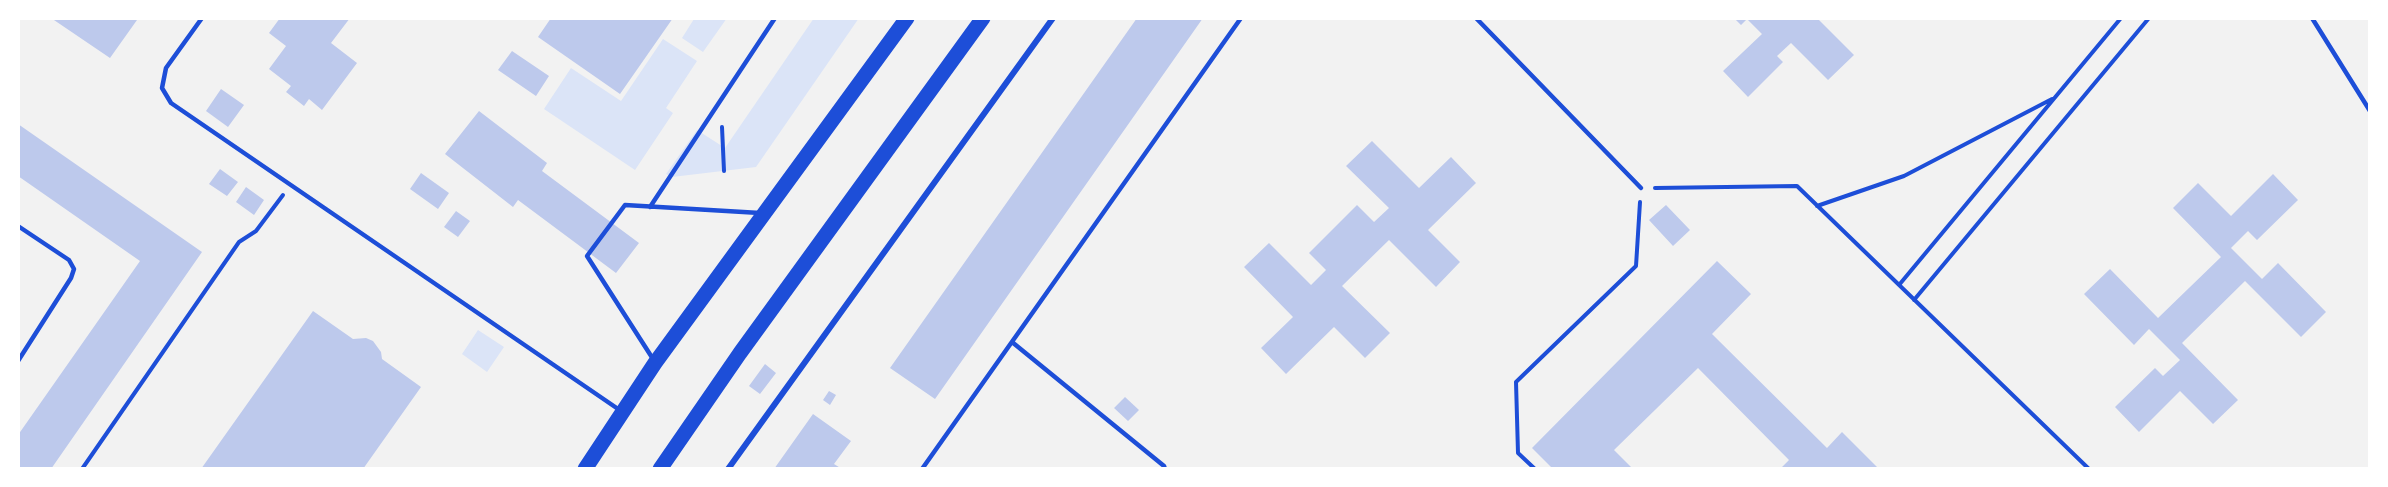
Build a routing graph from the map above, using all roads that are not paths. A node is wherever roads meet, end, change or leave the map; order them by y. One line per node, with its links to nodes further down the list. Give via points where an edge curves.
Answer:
1 (202, 18): 17 (lane, via 166,68 162,88 171,104)
2 (775, 18): 11 (lane)
3 (907, 18): 12 (main road)
4 (983, 18): 19 (main road)
5 (1053, 18): 20 (street)
6 (1241, 18): 14 (lane)
7 (1476, 18): 10 (lane)
8 (2312, 18): 9 (lane)
9 (2370, 111)
10 (1641, 188)
11 (650, 207): 12 (lane); 16 (lane, via 625,205 587,256)
12 (763, 213): 16 (main road)
13 (18, 226): 15 (lane, via 69,260 74,269)
14 (1012, 342): 21 (lane); 22 (lane)
15 (18, 361)
16 (655, 363): 17 (main road)
17 (623, 412): 18 (main road)
18 (585, 469)
19 (660, 469)
20 (728, 469)
21 (922, 469)
22 (1165, 469)

